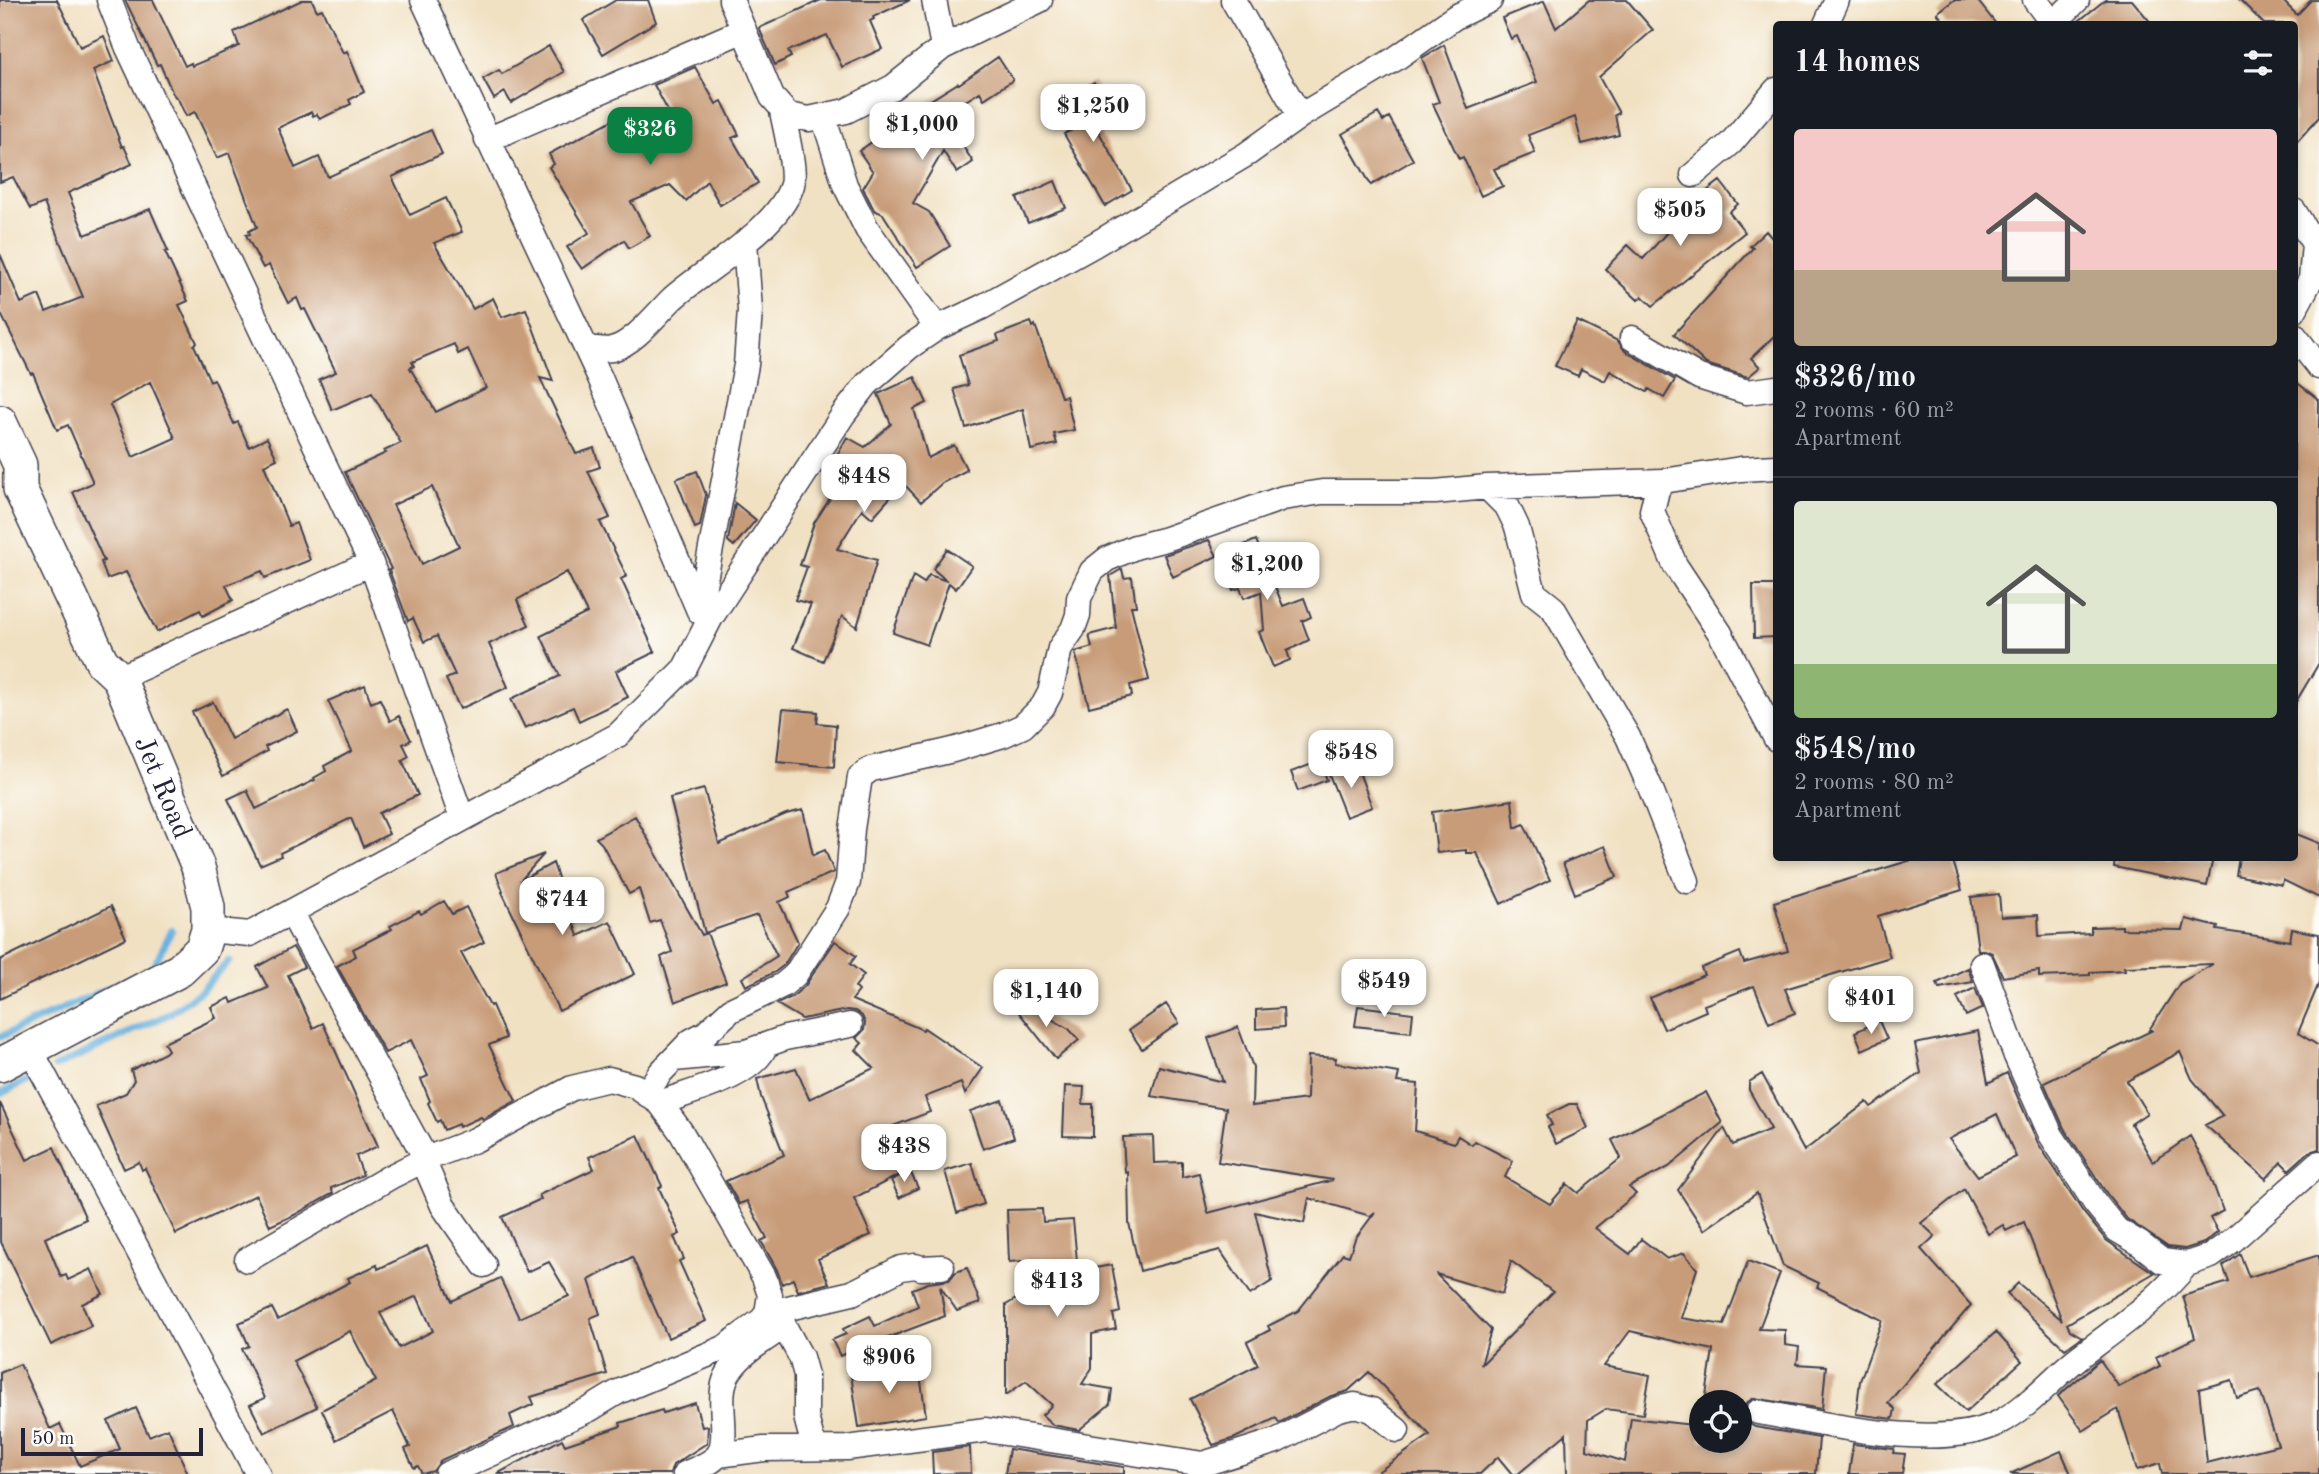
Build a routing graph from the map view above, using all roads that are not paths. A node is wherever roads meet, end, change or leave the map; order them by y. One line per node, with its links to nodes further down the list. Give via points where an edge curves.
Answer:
1 (109, 0): 36 (street)
2 (423, 0): 20 (street)
3 (732, 0): 14 (street)
4 (934, 0): 15 (street)
5 (1040, 0): 15 (street)
6 (1233, 0): 19 (street)
7 (1837, 0): 11 (street)
8 (2035, 0): 12 (street)
9 (2077, 0): 13 (street)
10 (1479, 2): 19 (street)
11 (1827, 21)
12 (2051, 21)
13 (2056, 21)
14 (744, 30): 17 (street); 20 (street)
15 (943, 47): 18 (street, via 893,86 846,111)
16 (1773, 94): 21 (street, via 1731,143)
17 (782, 111): 18 (street, via 809,119); 23 (street, via 792,184 778,208)
18 (822, 116): 25 (street, via 845,185 867,229)
19 (1300, 116): 25 (street, via 1247,154 1106,238)
20 (487, 140): 28 (street)
21 (1693, 175)
22 (2298, 218): 24 (street, via 2314,244 2311,279)
23 (746, 242): 28 (street, via 674,297 622,345 611,350); 37 (street, via 750,310 746,365)
24 (2298, 303)
25 (937, 328): 37 (street, via 867,384)
26 (1632, 338): 30 (street, via 1699,377 1747,392)
27 (2298, 340): 29 (street)
28 (586, 348): 37 (street)
29 (2319, 367)
30 (1773, 388)
31 (0, 422): 33 (main road, Jet Road)
32 (1773, 467): 34 (street)
33 (10, 470): 38 (main road, Jet Road, via 102,662)
34 (1663, 481): 35 (street); 39 (street, via 1652,511 1675,565 1720,634)
35 (1487, 487): 41 (street, via 1508,508 1517,527 1534,593 1553,608 1628,737); 48 (street, via 1322,492 1283,498 1107,559 1084,585 1078,615 1060,649 1043,706 1023,726 1003,735 871,769 860,777 848,882 838,908 795,975 731,1010)
36 (371, 563): 38 (street); 40 (street)
37 (704, 615): 40 (street, via 685,668 618,735)
38 (119, 678): 43 (main road, Jet Road, via 198,867 208,907)
39 (1773, 733)
40 (461, 818): 42 (street)
41 (1687, 881)
42 (291, 912): 43 (street, via 250,934); 51 (street)
43 (208, 930): 47 (main road, via 202,949 180,970)
44 (1982, 964): 54 (street, via 2039,1114 2095,1203 2117,1230 2162,1261)
45 (850, 1025): 46 (street)
46 (766, 1043): 48 (street, via 746,1052); 50 (street, via 749,1067 717,1083)
47 (30, 1049): 49 (main road); 63 (street)
48 (674, 1059): 50 (street, via 661,1072)
49 (0, 1065)
50 (653, 1098): 51 (street, via 635,1086 609,1079 572,1088 475,1140); 57 (street, via 681,1132 764,1277)
51 (425, 1159): 53 (street); 55 (street, via 443,1206)
52 (2319, 1163): 54 (street, via 2233,1240 2211,1256)
53 (247, 1259)
54 (2187, 1264): 58 (street, via 2169,1287 1999,1423 1978,1430 1904,1435)
55 (484, 1265)
56 (943, 1267): 57 (street, via 901,1268 852,1293)
57 (777, 1317): 60 (street, via 801,1357 806,1417); 61 (street, via 727,1375 721,1397); 64 (street, via 762,1320 724,1349 618,1392)
58 (1758, 1412)
59 (1397, 1430): 62 (street, via 1372,1410 1355,1405)
60 (814, 1447): 61 (street); 62 (street, via 847,1448 986,1430)
61 (718, 1455): 65 (street)
62 (1207, 1469)
63 (258, 1474)
64 (447, 1474)
65 (685, 1474)

